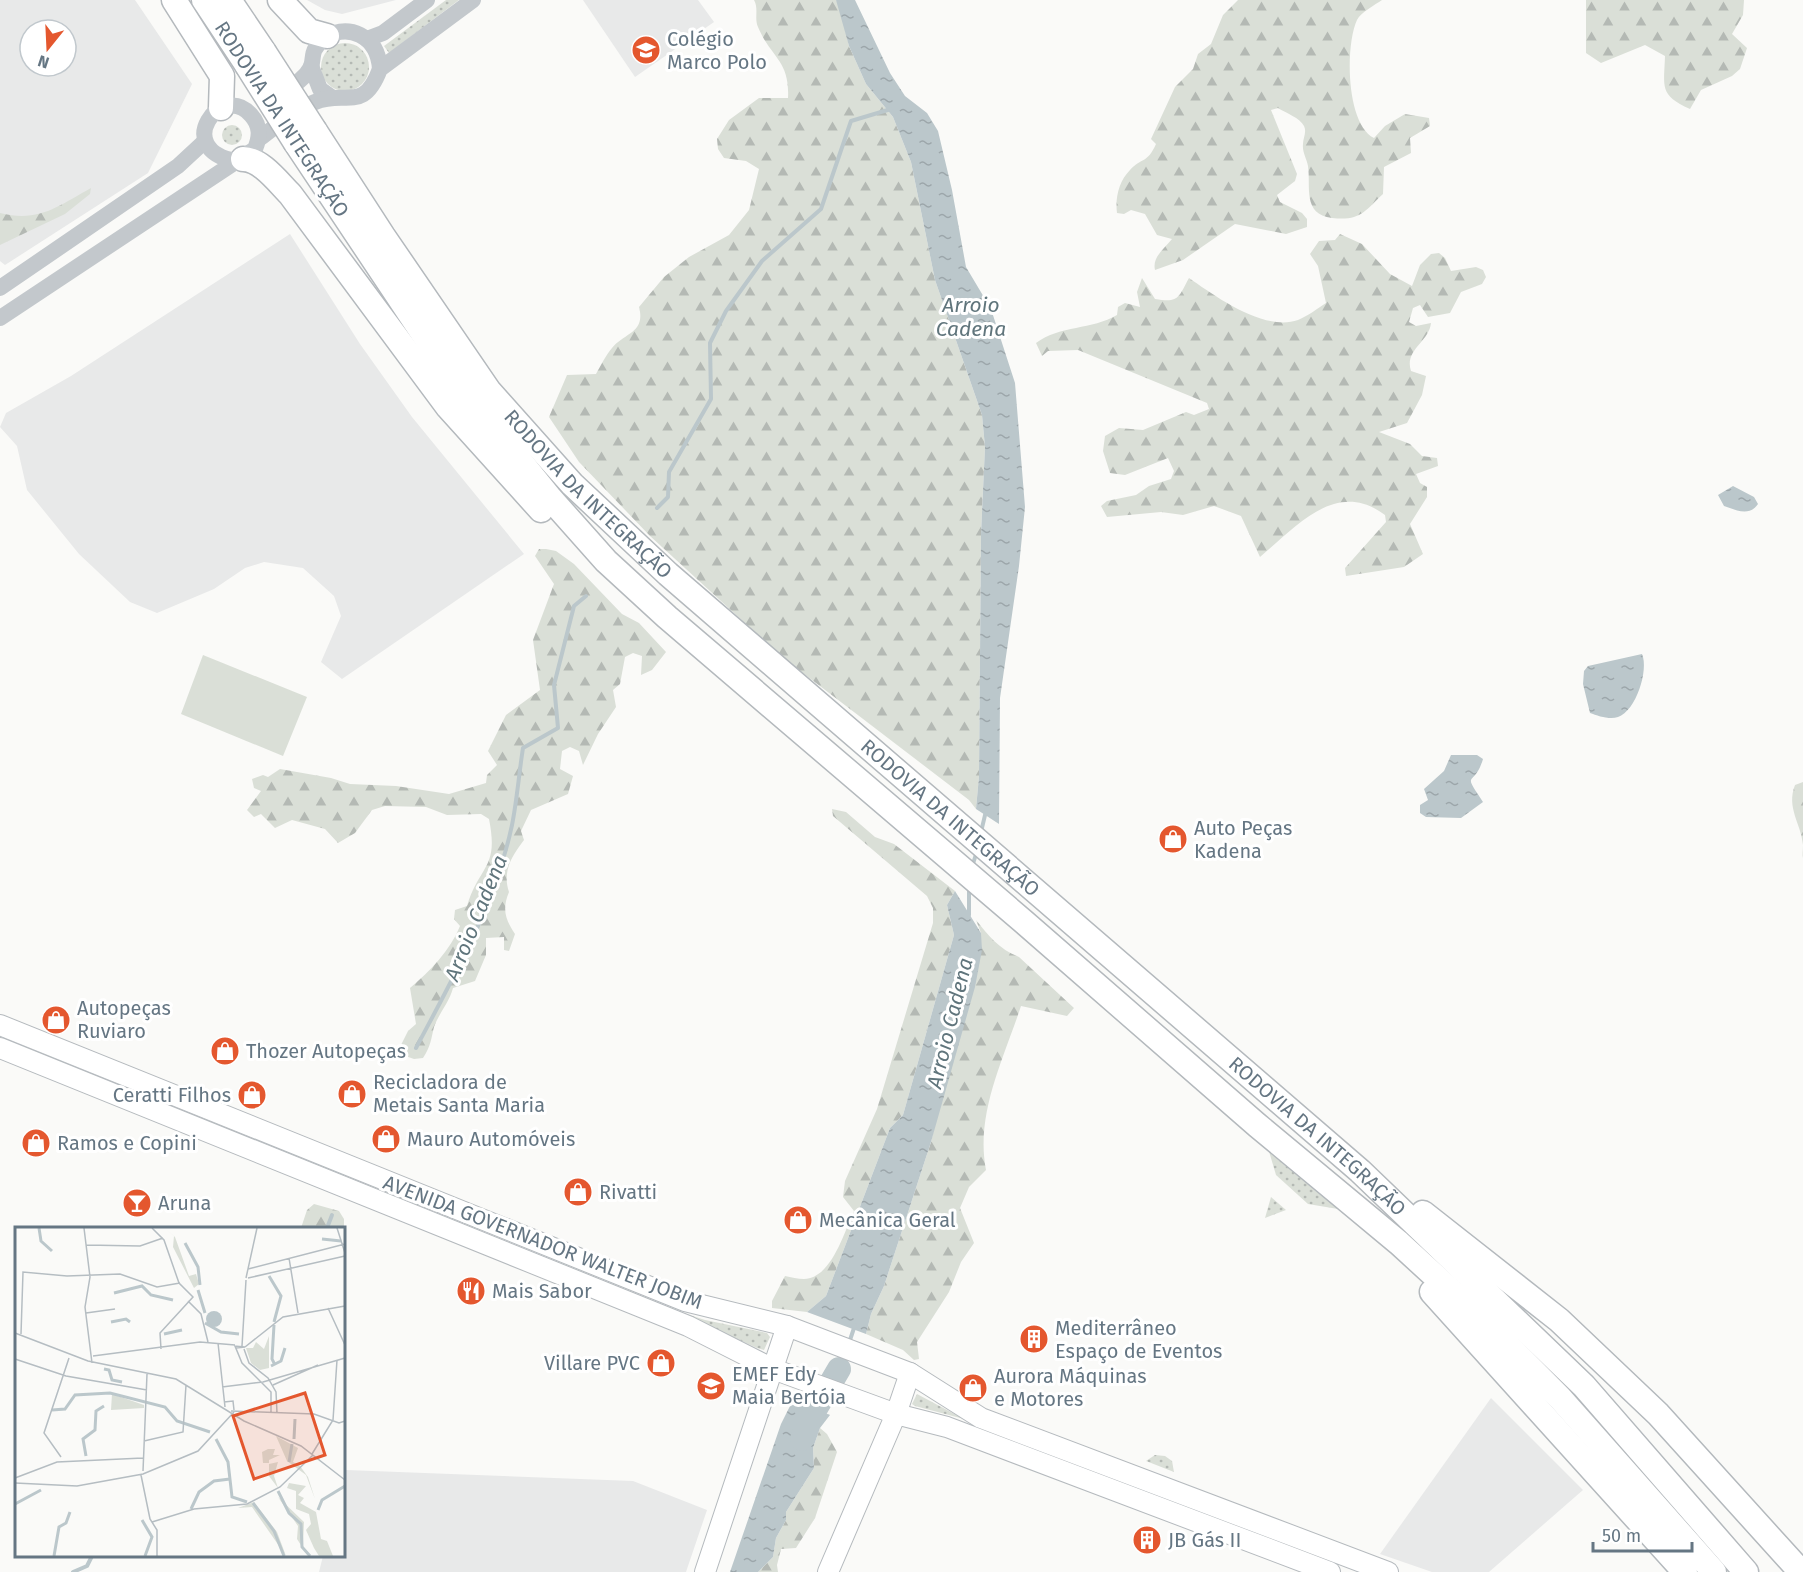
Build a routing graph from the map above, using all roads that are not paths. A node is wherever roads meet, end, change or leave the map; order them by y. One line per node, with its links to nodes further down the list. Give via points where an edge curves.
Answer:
1 (174, 0): 13 (highway, via 222,76)
2 (204, 0): 9 (highway, RODOVIA DA INTEGRAÇÃO)
3 (229, 0): 9 (highway, RODOVIA DA INTEGRAÇÃO)
4 (279, 0): 7 (highway, via 309,31)
5 (427, 0): 8 (street, via 382,33)
6 (473, 0): 11 (street)
7 (327, 36): 8 (street, via 348,31); 10 (street, via 315,49)
8 (367, 39): 11 (street, via 375,47)
9 (256, 58): 15 (highway, RODOVIA DA INTEGRAÇÃO, bridge)
10 (311, 66): 12 (street, via 320,89); 14 (street, via 298,83 259,108)
11 (380, 69): 12 (street, via 374,84 362,96 346,100)
12 (330, 96): 16 (street, via 312,103)
13 (221, 108): 14 (street, via 234,106); 17 (street, via 207,122)
14 (246, 110): 16 (street, via 257,122)
15 (306, 137): 21 (highway, RODOVIA DA INTEGRAÇÃO, via 450,374); 26 (highway, RODOVIA DA INTEGRAÇÃO, via 395,255 489,392 572,484 668,574)
16 (259, 139): 18 (street, via 255,149)
17 (205, 141): 18 (street, via 218,158); 19 (street, via 178,166)
18 (239, 160): 20 (street); 21 (highway, via 249,159 265,169 290,194 448,407 562,532)
19 (0, 288)
20 (0, 318)
21 (606, 561): 27 (highway, RODOVIA DA INTEGRAÇÃO, via 1257,1125)
22 (0, 1025): 24 (main road, AVENIDA GOVERNADOR WALTER JOBIM)
23 (0, 1048): 25 (main road, AVENIDA GOVERNADOR WALTER JOBIM)
24 (192, 1103): 25 (main road); 28 (main road, AVENIDA GOVERNADOR WALTER JOBIM, via 685,1301)
25 (184, 1122): 29 (main road, AVENIDA GOVERNADOR WALTER JOBIM, via 688,1326)
26 (1369, 1179): 38 (highway, RODOVIA DA INTEGRAÇÃO, via 1584,1386); 39 (highway, via 1397,1192 1558,1320 1658,1414)
27 (1399, 1243): 36 (highway, via 1418,1277); 37 (highway, RODOVIA DA INTEGRAÇÃO, via 1560,1398)
28 (795, 1329): 29 (main road); 30 (main road, AVENIDA GOVERNADOR WALTER JOBIM)
29 (779, 1372): 31 (main road, AVENIDA GOVERNADOR WALTER JOBIM); 32 (main road)
30 (910, 1373): 31 (main road); 35 (main road, AVENIDA GOVERNADOR WALTER JOBIM, via 981,1418)
31 (896, 1414): 33 (main road); 34 (main road, AVENIDA GOVERNADOR WALTER JOBIM, via 947,1427)
32 (705, 1572)
33 (828, 1572)
34 (1330, 1572)
35 (1388, 1572)
36 (1685, 1572)
37 (1714, 1572)
38 (1746, 1572)
39 (1801, 1572)

